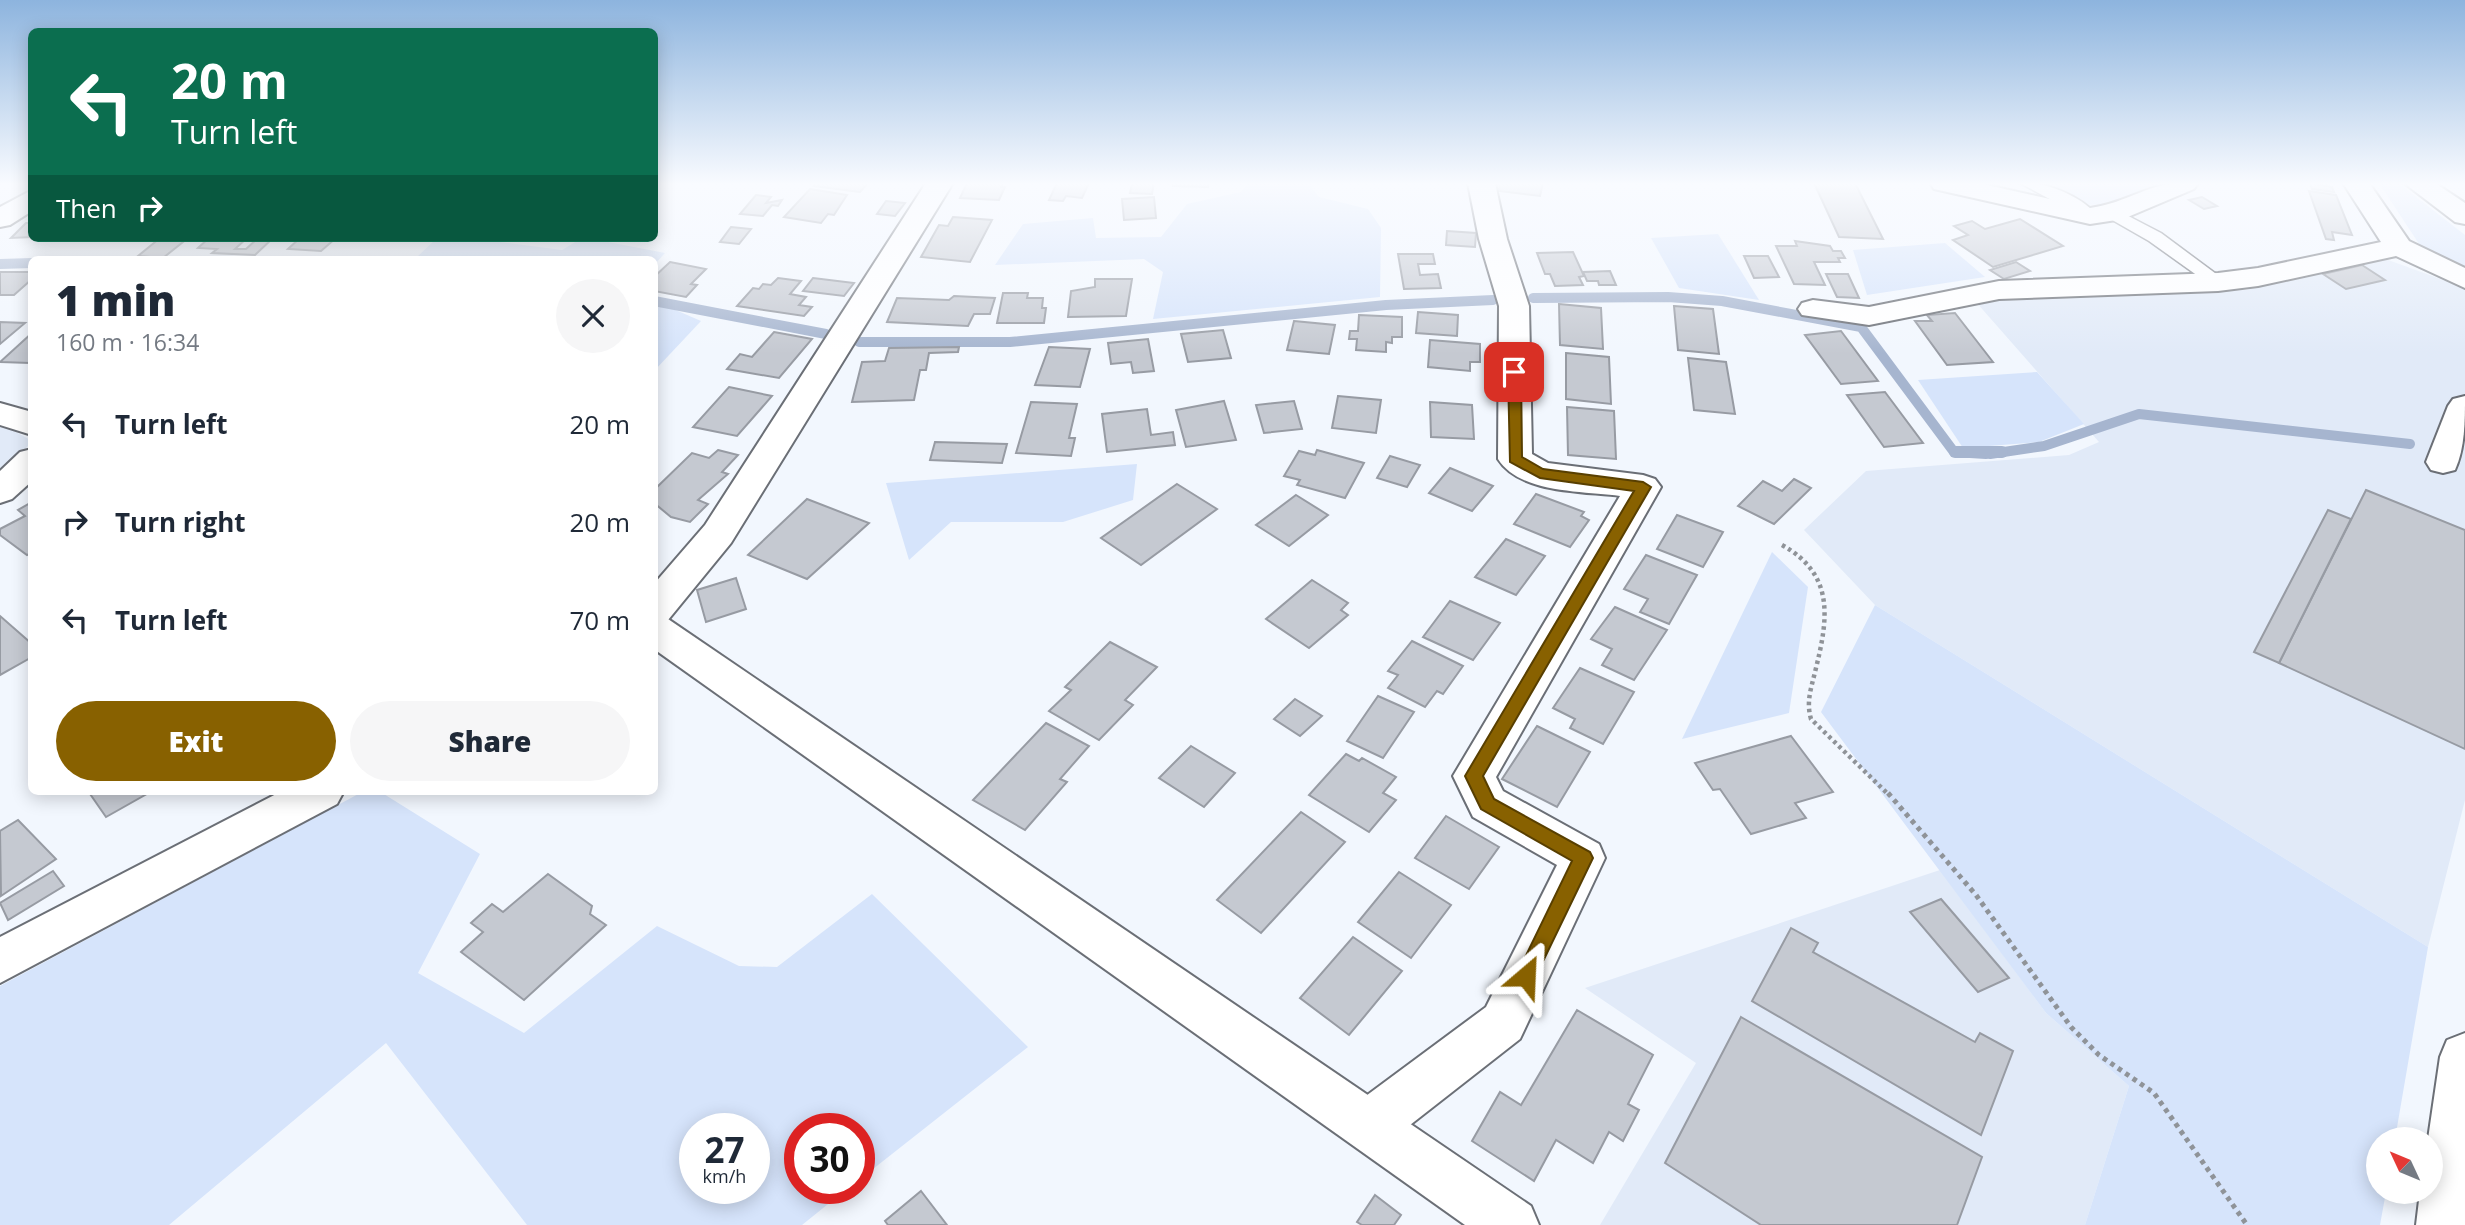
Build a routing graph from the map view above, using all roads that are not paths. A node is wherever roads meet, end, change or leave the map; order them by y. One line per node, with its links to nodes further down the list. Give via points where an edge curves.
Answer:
1 (903, 240): 15 (street, via 718,534)
2 (1493, 240): 20 (street, via 1514,306 1515,459 1540,473 1643,487 1474,776 1488,804 1583,858 1503,1023)
3 (2159, 240): 7 (lane)
4 (2394, 240): 5 (street)
5 (2399, 247): 6 (street); 7 (street)
6 (2465, 279)
7 (2218, 282): 8 (street, via 1999,290 1869,316)
8 (1813, 309)
9 (2465, 405): 12 (street)
10 (0, 413): 11 (street)
11 (28, 423)
12 (2443, 463)
13 (28, 464): 14 (street)
14 (0, 491)
15 (658, 605)
16 (658, 632): 20 (street)
17 (314, 795): 18 (street)
18 (0, 961)
19 (2465, 1057): 22 (street)
20 (1369, 1125): 21 (street)
21 (1512, 1225)
22 (2443, 1225)

